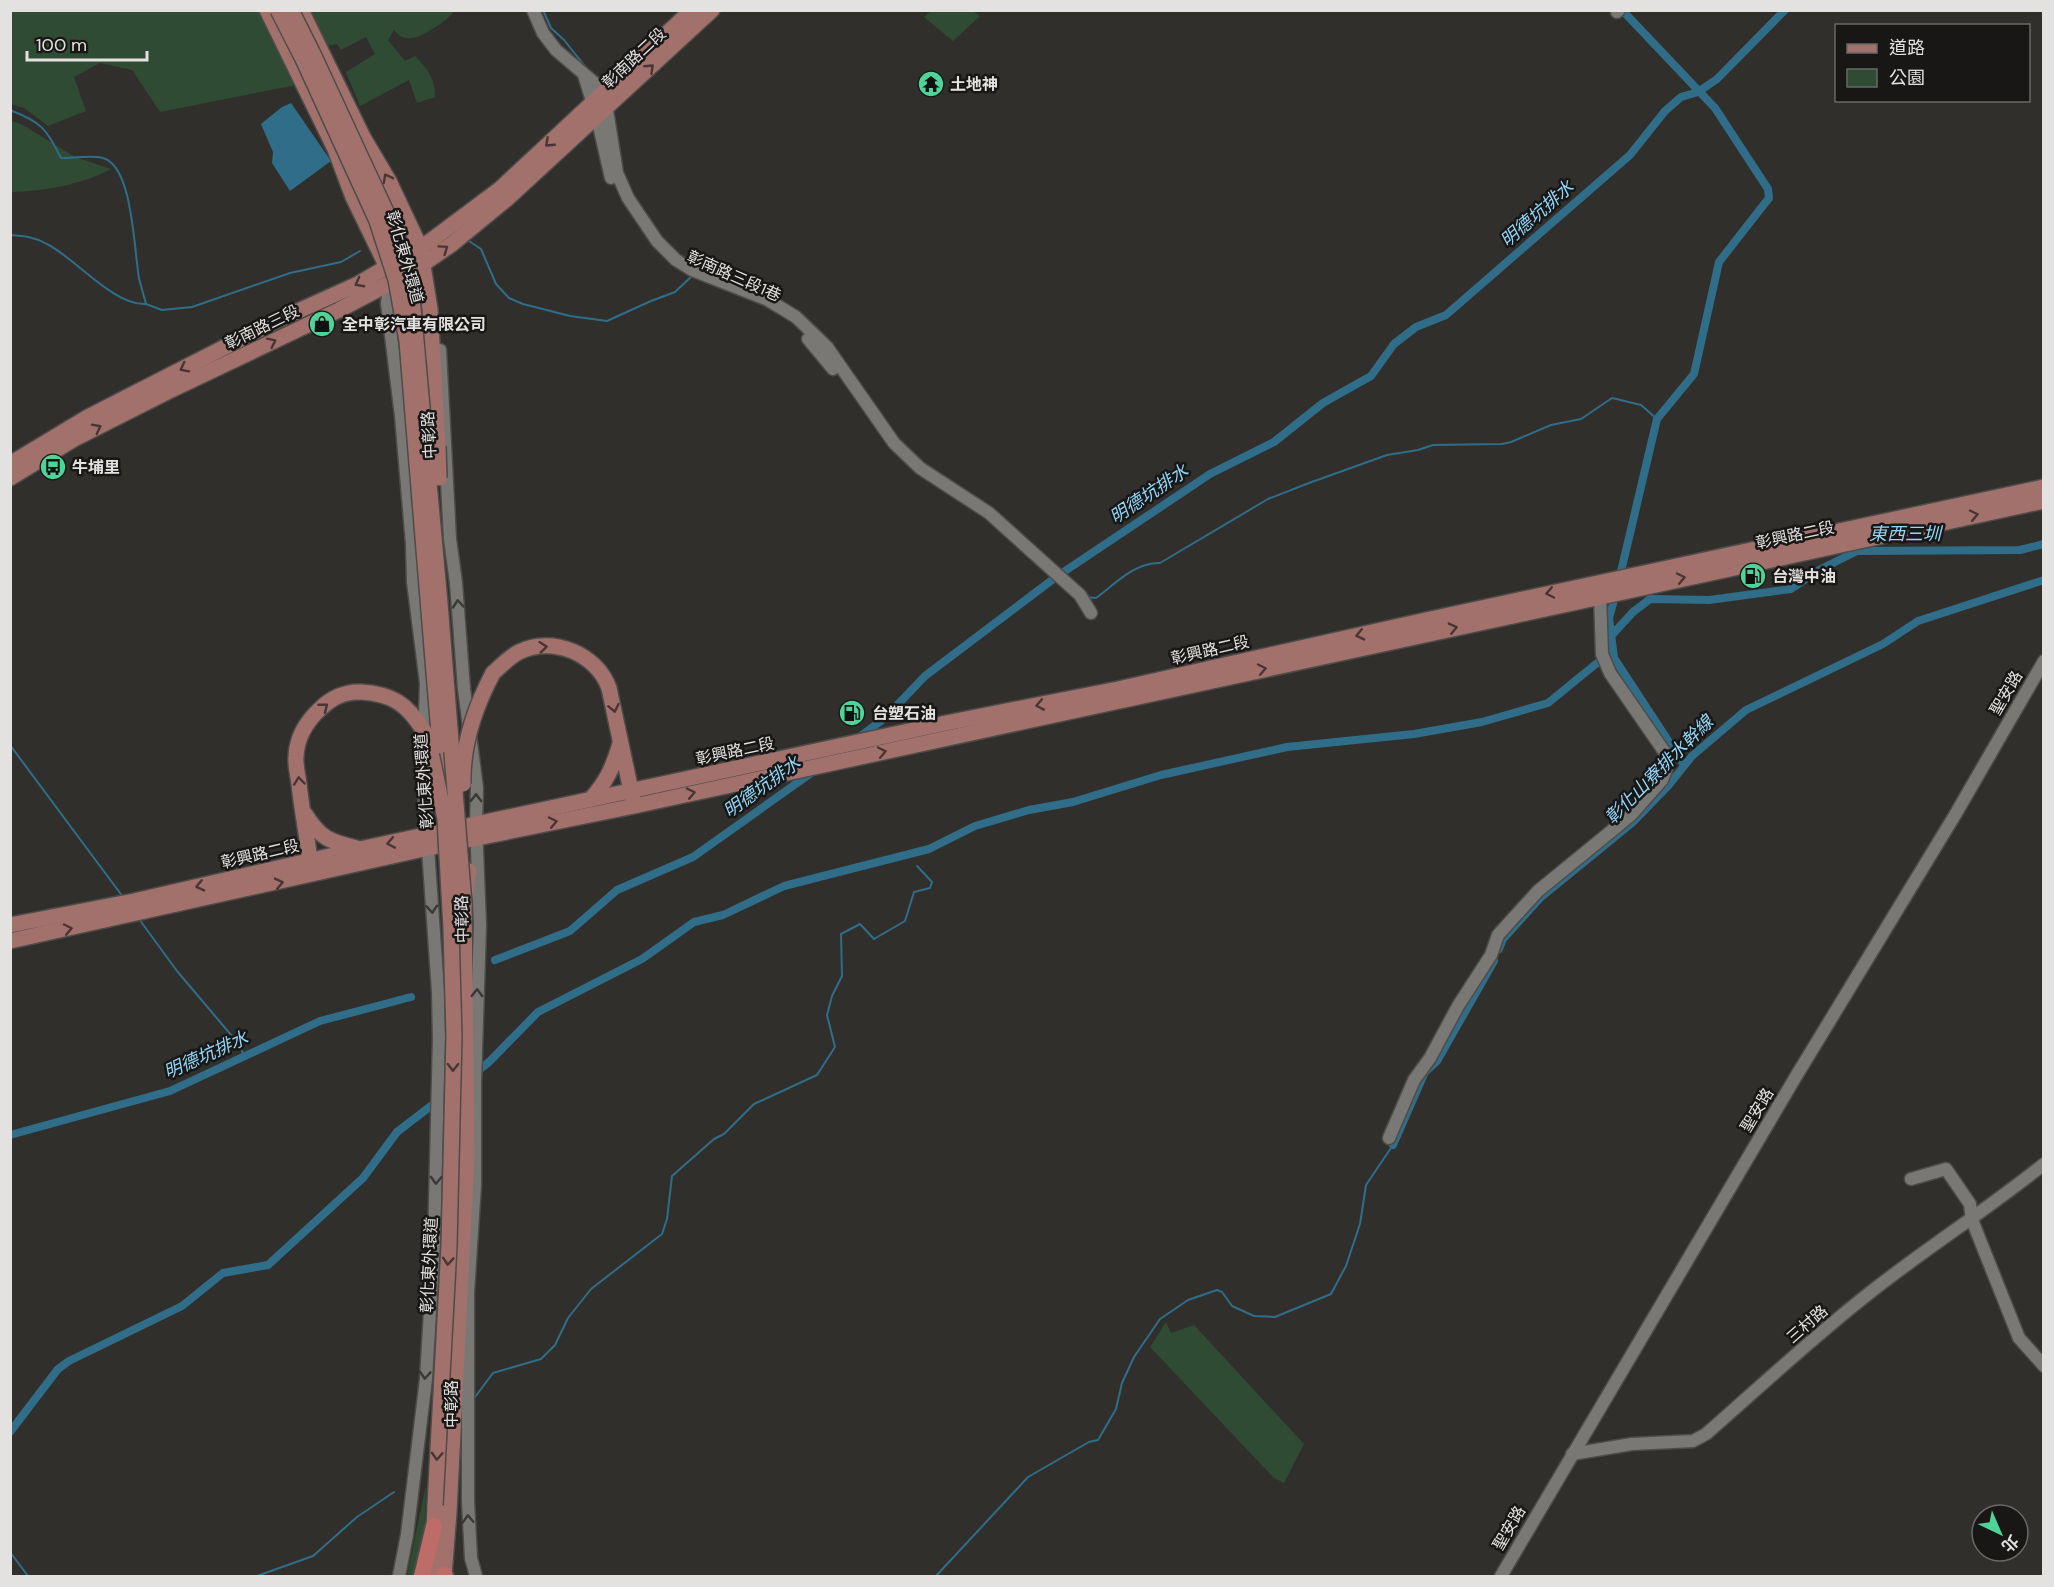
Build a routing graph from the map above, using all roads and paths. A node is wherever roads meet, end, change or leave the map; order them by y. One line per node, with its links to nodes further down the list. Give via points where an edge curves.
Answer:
1 (267, 10): 14 (main road, 彰化東外環道, via 341,161 353,198)
2 (278, 10): 27 (main road, 彰化東外環道, bridge, via 366,192 396,280 407,341)
3 (291, 10): 27 (main road, 彰化東外環道, bridge, via 376,187 407,277 418,339)
4 (301, 10): 12 (main road, 彰化東外環道, one-way to 4)
5 (533, 10): 8 (street, via 556,50)
6 (692, 10): 9 (main road, 彰南路二段)
7 (712, 10): 11 (main road, 彰南路二段, one-way to 7)
8 (584, 75): 9 (street); 10 (street)
9 (604, 91): 10 (main road, 彰南路二段); 11 (street)
10 (592, 102): 11 (street); 12 (main road, 彰南路三段, one-way to 12, via 500,189)
11 (602, 112): 13 (main road, 彰南路三段, one-way to 11, via 508,198); 16 (street, 彰南路三段1巷, via 617,173 628,198 657,241 692,270 782,307 796,317 827,346); 16 (street, 彰南路三段1巷, via 609,172 616,192 651,245 673,267 784,316 812,342 873,426)
12 (420, 247): 13 (main road, 彰化東外環道); 14 (main road, 彰南路三段)
13 (423, 264): 15 (main road, 彰南路三段); 21 (street, 中彰路, via 435,296); 27 (main road, 彰化東外環道, bridge, via 432,338 443,553)
14 (387, 267): 15 (main road, 彰化東外環道); 17 (main road, 彰南路三段, one-way to 17, via 88,417)
15 (390, 284): 18 (main road, 彰南路三段, one-way to 15, via 85,434); 22 (street, 中彰路, via 387,303); 27 (main road, 彰化東外環道, bridge, via 400,342 418,550)
16 (894, 443): 25 (street, 彰南路三段1巷, via 920,468 989,513)
17 (10, 464)
18 (10, 478)
19 (2043, 487): 30 (main road, 彰興路二段, one-way to 30, via 946,723)
20 (2043, 501): 26 (main road, 彰興路二段, one-way to 20)
21 (450, 539): 22 (street); 24 (street, 中彰路)
22 (412, 544): 23 (street, 中彰路)
23 (413, 582): 24 (street); 35 (street, 中彰路, via 426,682 423,778)
24 (456, 583): 34 (street, 中彰路, one-way to 24, via 477,788)
25 (1063, 584)
26 (1600, 595): 30 (main road, 彰興路二段, one-way to 26); 41 (street, via 1602,654 1610,673 1668,757 1666,771 1631,815 1538,891 1498,934 1491,955 1414,1080)
27 (435, 604): 33 (main road, 彰化東外環道, bridge); 38 (main road, 彰化東外環道, bridge)
28 (2043, 662): 46 (street, 聖安路)
29 (620, 741): 30 (main road); 31 (main road, via 613,768); 38 (main road, one-way to 29, bridge, via 469,871 463,770 471,722 493,673 519,651 537,647 554,646 582,655 605,676)
30 (632, 798): 31 (main road, 彰興路二段); 34 (main road, 彰興路二段, one-way to 30)
31 (591, 799): 34 (main road, 彰興路二段)
32 (301, 807): 33 (main road, one-way to 33, bridge, via 296,756 309,720 337,697 354,692 374,693 401,702 418,723 429,743); 36 (main road, via 323,837); 37 (main road)
33 (445, 819): 47 (main road, 彰化東外環道, one-way to 47, bridge, via 453,1077 449,1246)
34 (476, 831): 35 (main road, 彰興路二段); 51 (street, 中彰路, one-way to 34, via 471,1558 468,1501 468,1292 476,1185 480,925)
35 (428, 842): 36 (main road, 彰興路二段, one-way to 36); 37 (main road, 彰興路二段); 48 (street, 中彰路, one-way to 48, via 438,991 434,1244 426,1379)
36 (360, 849): 37 (main road, 彰興路二段)
37 (311, 868): 39 (main road, 彰興路二段, one-way to 39); 40 (main road, 彰興路二段, one-way to 37)
38 (464, 904): 50 (main road, 彰化東外環道, via 467,1156 449,1512)
39 (10, 925)
40 (10, 941)
41 (1389, 1138)
42 (2043, 1164): 44 (street, 三村路)
43 (1911, 1179): 44 (street, via 1946,1169 1970,1204)
44 (1972, 1220): 45 (street, via 2019,1338); 46 (street, 三村路, via 1869,1293 1694,1441 1632,1444)
45 (2043, 1366)
46 (1572, 1454): 52 (street, 聖安路)
47 (434, 1526): 49 (highway); 50 (main road, 彰化東外環道)
48 (399, 1576)
49 (422, 1576)
50 (441, 1576)
51 (476, 1576)
52 (1501, 1576)

